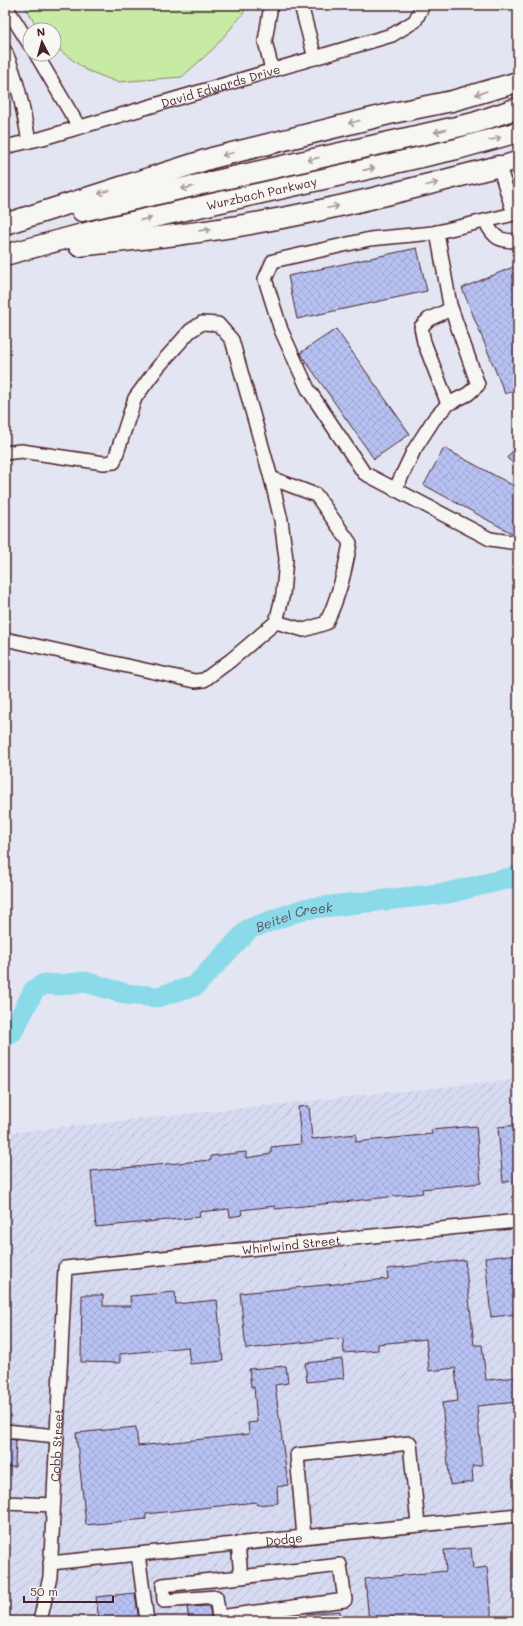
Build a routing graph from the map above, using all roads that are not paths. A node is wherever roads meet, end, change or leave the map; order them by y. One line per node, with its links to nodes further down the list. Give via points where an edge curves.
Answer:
1 (5, 5): 5 (street)
2 (271, 5): 9 (street, via 265,41)
3 (301, 5): 7 (street)
4 (424, 5): 7 (street, David Edwards Drive, via 415,21 392,35)
5 (22, 32)
6 (5, 51): 14 (street, via 15,78)
7 (315, 58): 9 (street, David Edwards Drive)
8 (41, 62): 12 (street)
9 (272, 70): 12 (street, David Edwards Drive)
10 (518, 82): 20 (highway, one-way to 20, via 452,102 393,113 212,158)
11 (518, 108): 20 (highway, Wurzbach Parkway, one-way to 20, via 474,123 93,209)
12 (79, 127): 14 (street, David Edwards Drive)
13 (518, 132): 23 (highway, Wurzbach Parkway, one-way to 13, via 101,229 457,149)
14 (30, 141): 15 (street, David Edwards Drive)
15 (5, 147)
16 (518, 160): 17 (main road)
17 (499, 166): 18 (street); 23 (highway, one-way to 17, via 265,222)
18 (516, 213): 19 (street)
19 (485, 221): 21 (street); 22 (street, via 492,234 502,241)
20 (5, 225)
21 (437, 232): 24 (street); 28 (street, via 370,239 272,261 265,279 281,330 308,389 364,473)
22 (518, 241)
23 (9, 254)
24 (451, 309): 25 (street, via 478,385 468,394); 25 (street, via 429,318 421,327 424,342)
25 (448, 404): 28 (street, via 434,419 414,450)
26 (5, 452): 27 (street, via 22,451 104,463 114,462 135,398 158,367 190,331 202,323 218,324 232,340)
27 (271, 478): 30 (street, via 281,520 286,558 283,594); 30 (street, via 316,496 350,543 344,577 326,623 304,630)
28 (395, 490): 29 (street, via 490,539)
29 (518, 543)
30 (276, 622): 31 (street, via 231,660 200,681)
31 (5, 639)
32 (518, 1221): 33 (street, Whirlwind Street)
33 (65, 1268): 35 (street, Cobb Street)
34 (5, 1431): 35 (street)
35 (56, 1436): 37 (street, Cobb Street)
36 (5, 1503): 37 (street)
37 (53, 1505): 43 (street, Cobb Street)
38 (518, 1514): 39 (street, Dodge)
39 (418, 1525): 40 (street, Dodge); 40 (street, via 410,1443 297,1454)
40 (304, 1537): 41 (street, Dodge)
41 (238, 1543): 42 (street, Dodge); 44 (street)
42 (138, 1554): 43 (street, Dodge); 46 (street)
43 (50, 1563): 45 (street, Cobb Street, via 50,1577)
44 (241, 1577): 44 (street, via 340,1565 345,1600 219,1618 216,1597 164,1601 163,1585)
45 (40, 1621)
46 (147, 1621)

